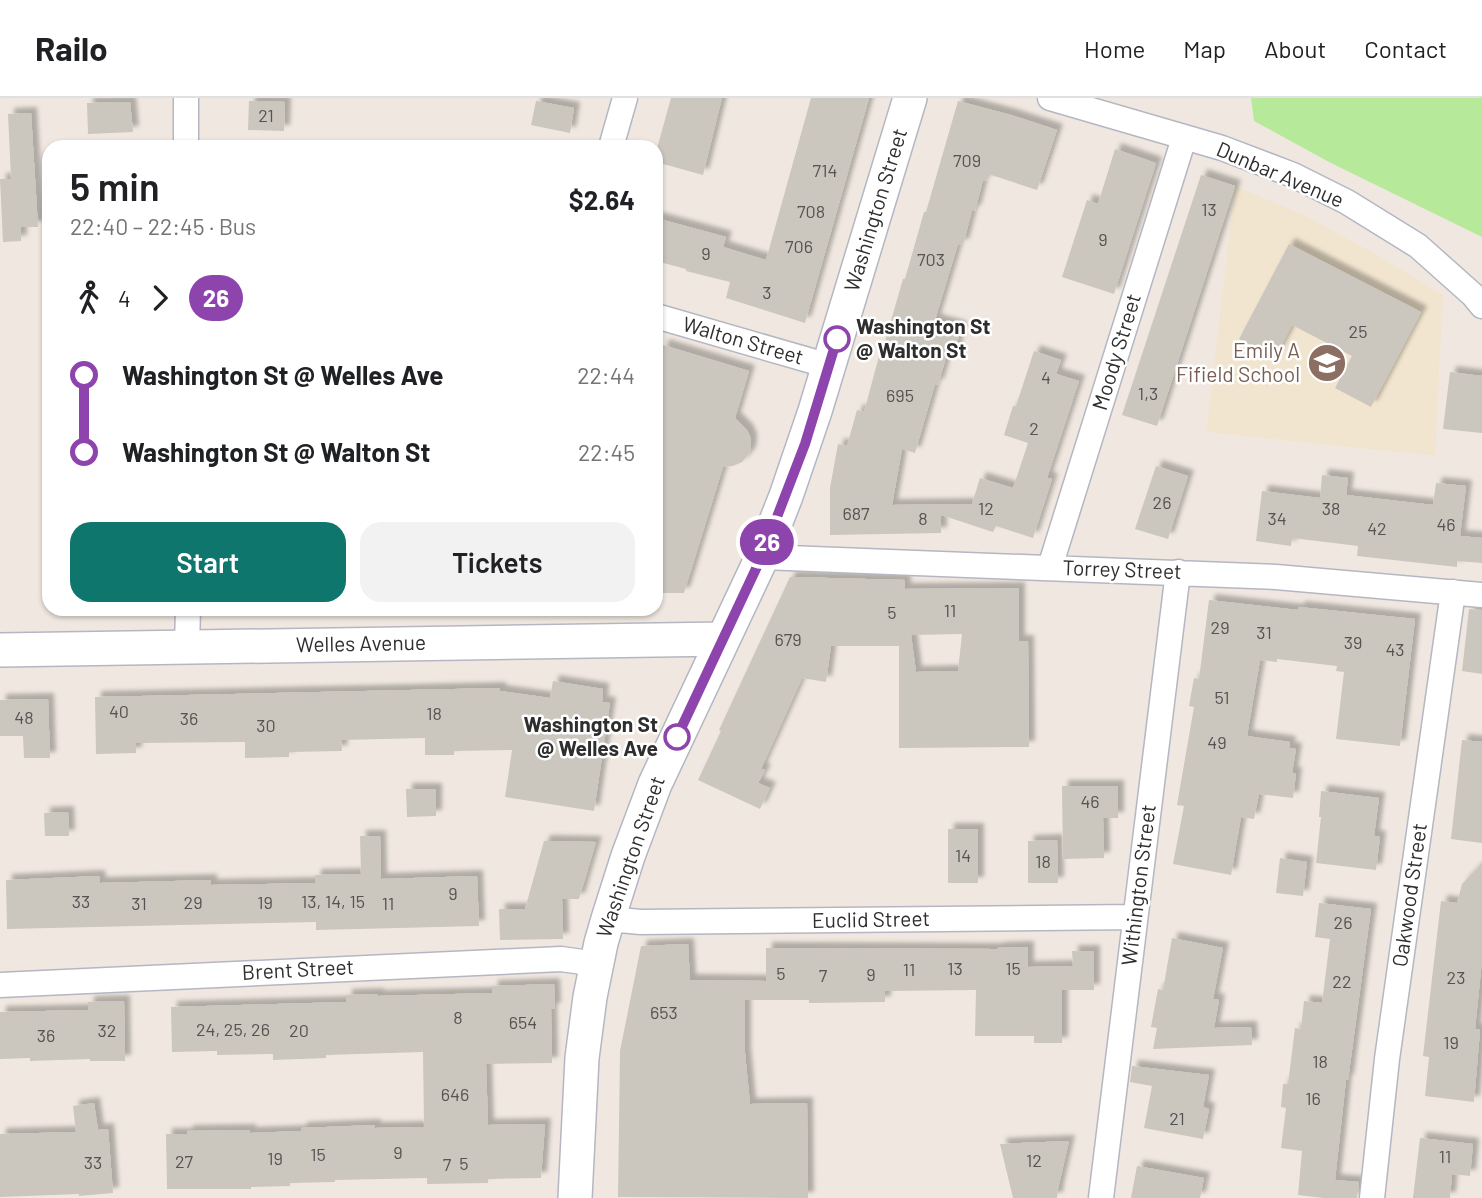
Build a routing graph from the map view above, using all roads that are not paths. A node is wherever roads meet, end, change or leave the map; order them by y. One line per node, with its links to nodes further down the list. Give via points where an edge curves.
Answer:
1 (186, 98): 6 (street)
2 (625, 98): 7 (street)
3 (910, 98): 10 (main road, Washington Street)
4 (1050, 98): 5 (street, Dunbar Avenue)
5 (1184, 138): 8 (street, Dunbar Avenue, via 1293,175 1347,202 1418,246); 12 (street, Moody Street)
6 (186, 140)
7 (613, 140)
8 (1482, 306)
9 (663, 318): 10 (street, Walton Street)
10 (829, 366): 11 (main road, Washington Street)
11 (762, 556): 12 (street, Torrey Street); 17 (main road, Washington Street)
12 (1050, 567): 13 (street, Torrey Street)
13 (1178, 572): 14 (street, Torrey Street); 20 (street, Withington Street)
14 (1453, 592): 15 (street, Torrey Street); 26 (street, Oakwood Street, via 1387,1059)
15 (1482, 595)
16 (188, 616): 18 (street)
17 (723, 639): 18 (main road, Welles Avenue); 21 (main road, Washington Street, via 655,784)
18 (187, 647): 19 (main road, Welles Avenue)
19 (0, 650)
20 (1135, 917): 21 (street, Euclid Street); 25 (street, Withington Street)
21 (608, 919): 22 (main road, Washington Street)
22 (597, 964): 23 (street, Brent Street, via 561,959); 24 (main road, Washington Street, via 582,1058)
23 (0, 985)
24 (575, 1198)
25 (1101, 1198)
26 (1372, 1198)

